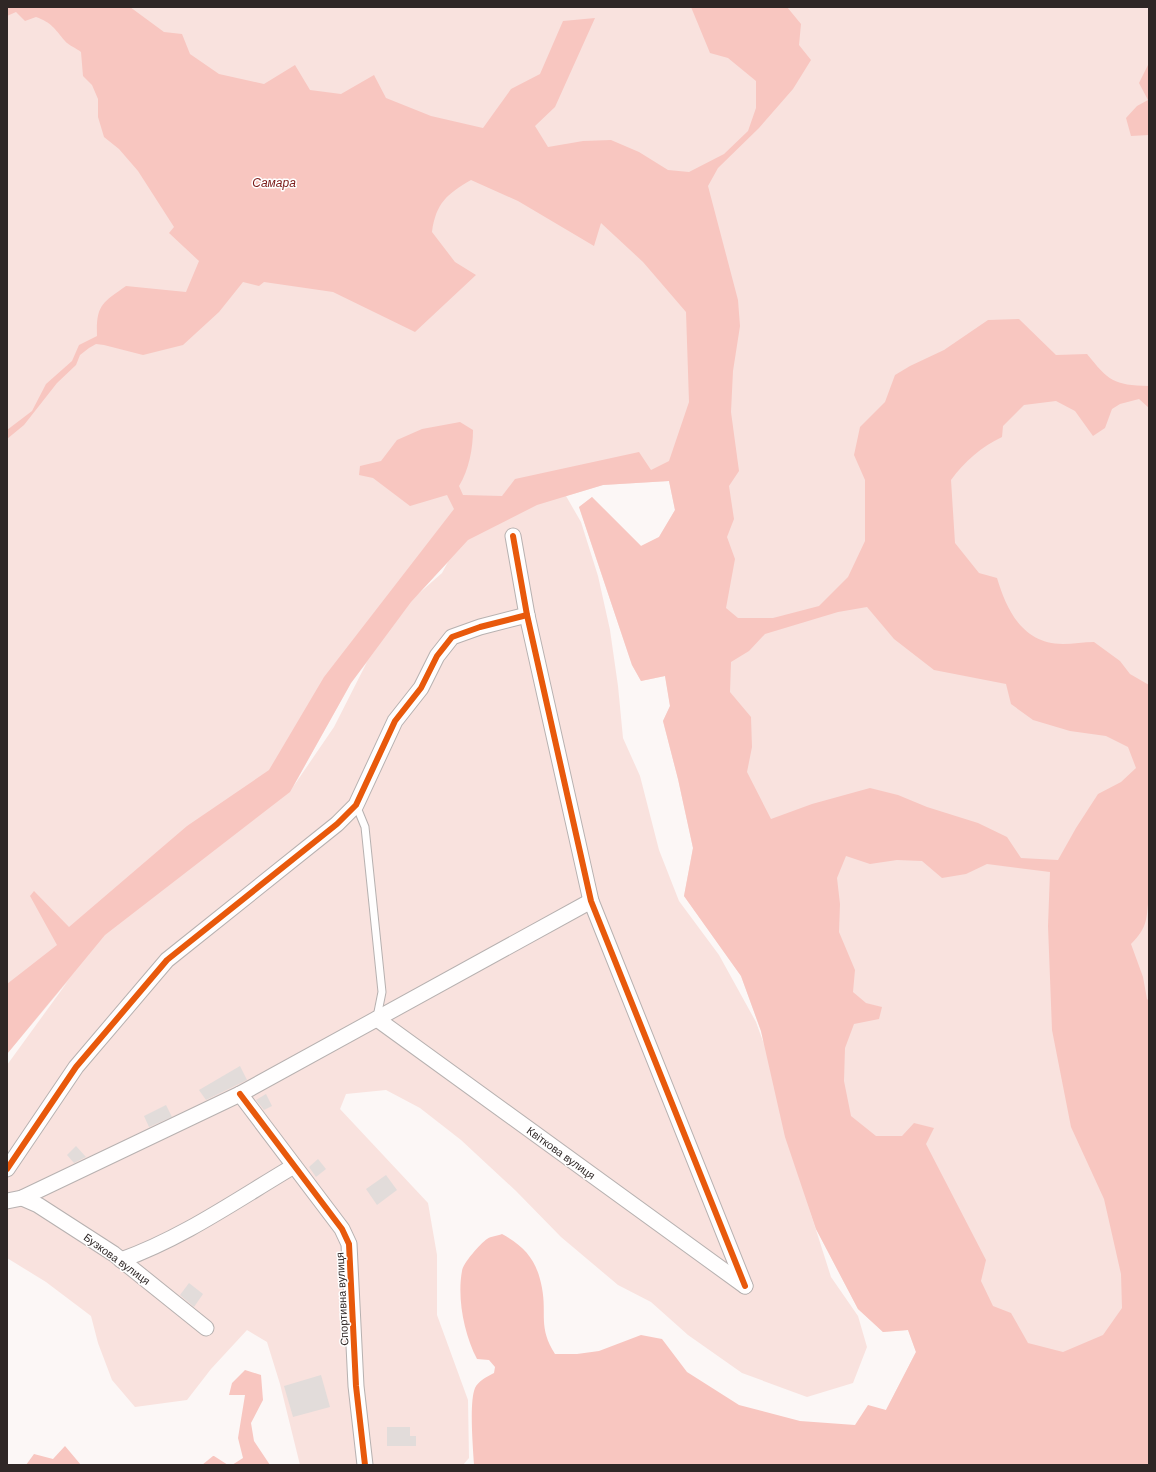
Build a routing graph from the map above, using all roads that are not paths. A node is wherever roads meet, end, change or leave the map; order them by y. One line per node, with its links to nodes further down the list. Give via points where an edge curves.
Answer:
1 (513, 536): 2 (street)
2 (527, 615): 3 (street, via 452,637 437,656 421,688 395,721); 4 (street)
3 (356, 804): 5 (lane, via 366,827 382,992); 8 (street, via 337,824 167,960 76,1067)
4 (591, 901): 5 (street); 5 (street, Квіткова вулиця, via 745,1286)
5 (377, 1019): 6 (street)
6 (240, 1094): 7 (street, Спортивна вулиця); 9 (street)
7 (294, 1166): 10 (street, via 147,1251); 12 (street, Спортивна вулиця, via 342,1229 349,1244 356,1386)
8 (7, 1169)
9 (14, 1200): 10 (street, Бузкова вулиця, via 38,1206)
10 (121, 1260): 11 (street, Бузкова вулиця)
11 (206, 1328)
12 (365, 1465)

